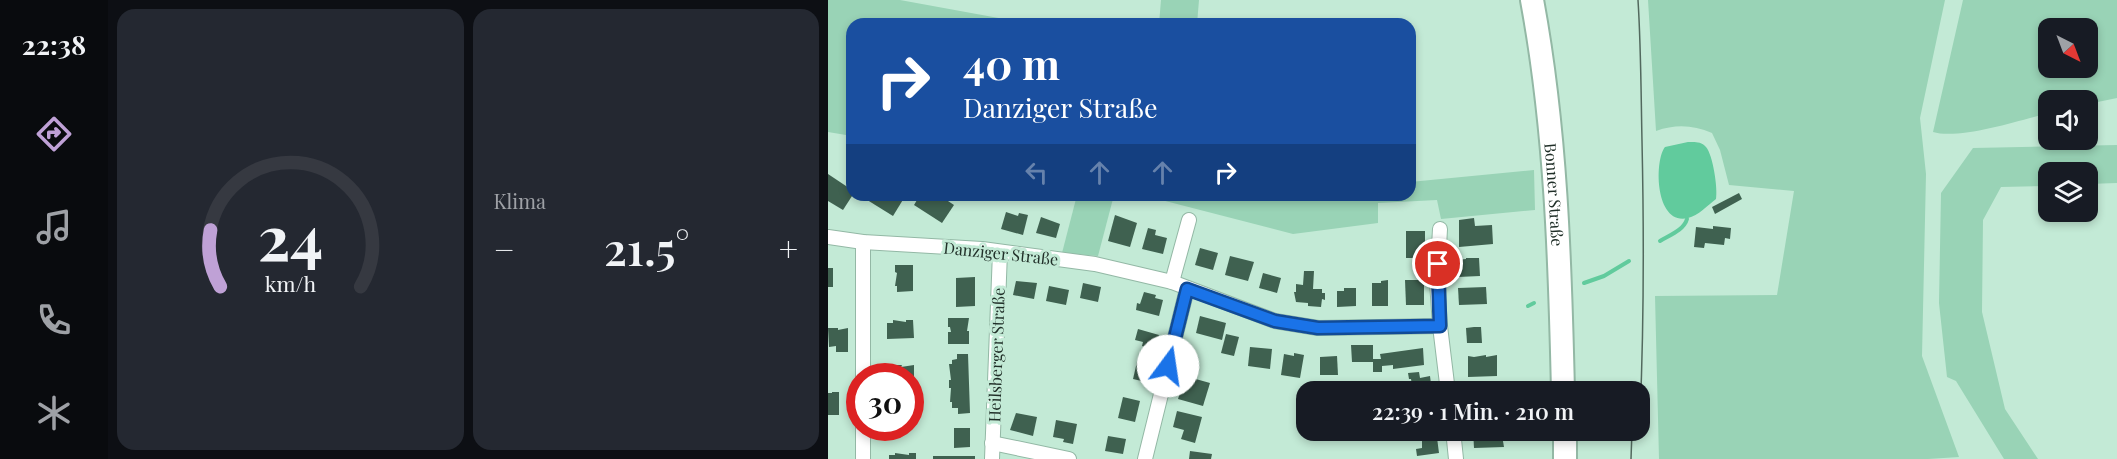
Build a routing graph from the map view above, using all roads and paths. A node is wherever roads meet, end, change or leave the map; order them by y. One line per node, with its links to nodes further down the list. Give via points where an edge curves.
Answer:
1 (1532, 0): 12 (main road, Bonner Straße, via 1556,183)
2 (1189, 220): 7 (street)
3 (1440, 228): 9 (street)
4 (828, 237): 5 (street, Danziger Straße)
5 (862, 242): 6 (street, Danziger Straße); 10 (street)
6 (1000, 252): 7 (street, Danziger Straße, via 1095,264); 16 (street, Heilsberger Straße)
7 (1172, 282): 8 (street, Danziger Straße)
8 (1187, 289): 9 (street, Danziger Straße, via 1275,321 1318,328); 20 (street)
9 (1440, 326): 11 (street)
10 (863, 363)
11 (1447, 381)
12 (1563, 381)
13 (863, 441): 17 (street)
14 (1454, 441): 21 (street)
15 (1564, 441): 22 (main road)
16 (992, 444): 18 (street, Heilsberger Straße); 19 (street)
17 (863, 459)
18 (992, 459)
19 (1069, 459)
20 (1145, 459)
21 (1456, 459)
22 (1565, 459)

